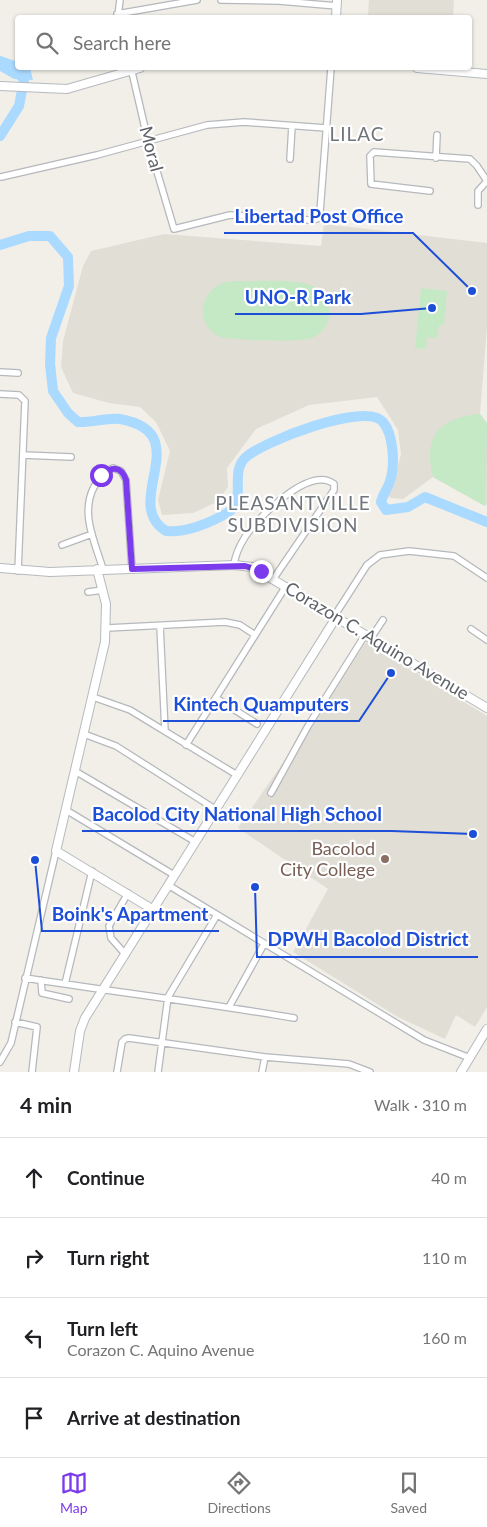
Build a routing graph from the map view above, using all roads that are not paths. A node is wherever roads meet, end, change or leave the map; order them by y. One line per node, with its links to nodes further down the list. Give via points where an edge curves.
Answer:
1 (120, 0): 6 (street)
2 (197, 0): 7 (street)
3 (221, 0): 4 (street)
4 (279, 0): 5 (street)
5 (337, 3)
6 (118, 15)
7 (123, 15)
8 (128, 70): 13 (street, via 67,89)
9 (134, 70): 17 (street, Moral)
10 (331, 70): 15 (street)
11 (440, 70): 12 (street)
12 (487, 74)
13 (0, 86)
14 (292, 126): 15 (street); 17 (street, via 221,123); 19 (street)
15 (326, 128): 17 (street, Moral, via 320,212 317,219 310,220 230,214 174,229)
16 (436, 135): 18 (street)
17 (148, 141): 20 (street)
18 (436, 158): 21 (street, via 470,159); 22 (street, via 374,152 370,156 371,184)
19 (290, 160)
20 (1, 177)
21 (487, 181): 23 (street, via 478,191)
22 (430, 190)
23 (478, 205)
24 (0, 372): 25 (street)
25 (18, 373)
26 (0, 394): 27 (street, via 20,394 25,401)
27 (23, 455): 28 (street); 35 (street)
28 (71, 457)
29 (92, 534): 30 (street); 33 (street); 34 (street, via 87,513 88,500 101,475 113,468 118,469 126,480)
30 (62, 545)
31 (234, 565): 34 (street, Corazon C. Aquino Avenue); 36 (street, Corazon C. Aquino Avenue, via 252,567); 36 (street, via 245,537 280,501 305,483 327,479 334,484 334,490)
32 (0, 568): 35 (street, Corazon C. Aquino Avenue)
33 (100, 569): 34 (street, Corazon C. Aquino Avenue); 35 (street, Corazon C. Aquino Avenue); 39 (street)
34 (132, 569)
35 (18, 571)
36 (274, 578): 38 (street, Corazon C. Aquino Avenue)
37 (487, 578): 41 (street, via 454,556 426,552 380,555 367,565)
38 (286, 586): 41 (street, Corazon C. Aquino Avenue); 46 (street)
39 (103, 590): 40 (street); 44 (street)
40 (88, 592)
41 (336, 616): 47 (street, Corazon C. Aquino Avenue); 57 (street)
42 (383, 620): 47 (street)
43 (160, 626): 44 (street); 46 (street, via 232,622); 53 (street)
44 (107, 628): 49 (street)
45 (471, 629): 48 (street)
46 (255, 635): 50 (street)
47 (368, 636): 51 (street, Corazon C. Aquino Avenue); 58 (street)
48 (487, 640)
49 (93, 697): 53 (street, via 130,710); 54 (street)
50 (216, 698): 52 (street); 55 (street)
51 (487, 708)
52 (257, 724)
53 (165, 731): 55 (street)
54 (84, 734): 56 (street); 59 (street, via 116,746)
55 (186, 745): 57 (street)
56 (75, 771): 60 (street); 61 (street)
57 (237, 775): 59 (street)
58 (271, 793)
59 (215, 809): 61 (street)
60 (66, 810): 62 (street); 64 (street)
61 (194, 841): 64 (street)
62 (56, 850): 63 (street); 71 (street)
63 (92, 871): 66 (street); 73 (street)
64 (174, 875): 65 (street)
65 (168, 886): 67 (street); 68 (street)
66 (128, 893): 67 (street); 70 (street, via 109,926 111,938)
67 (152, 910): 70 (street)
68 (216, 915): 69 (street); 75 (street)
69 (264, 944): 77 (street); 83 (street, via 424,1040)
70 (126, 955): 74 (street)
71 (26, 978): 72 (street); 79 (street)
72 (41, 980): 73 (street); 76 (street, via 42,993)
73 (65, 984): 74 (street)
74 (104, 991): 75 (street); 86 (street, via 82,1024)
75 (168, 997): 77 (street); 81 (street)
76 (69, 999)
77 (229, 1007): 78 (street)
78 (294, 1018)
79 (15, 1022): 84 (street, via 11,1043); 85 (street, via 37,1027)
80 (487, 1029): 83 (street)
81 (162, 1042): 82 (street); 87 (street, via 125,1039); 88 (street)
82 (265, 1057): 89 (street); 90 (street, via 349,1064)
83 (470, 1058): 91 (street)
84 (0, 1062)
85 (32, 1072)
86 (74, 1072)
87 (117, 1072)
88 (158, 1072)
89 (262, 1072)
90 (370, 1072)
91 (461, 1072)

